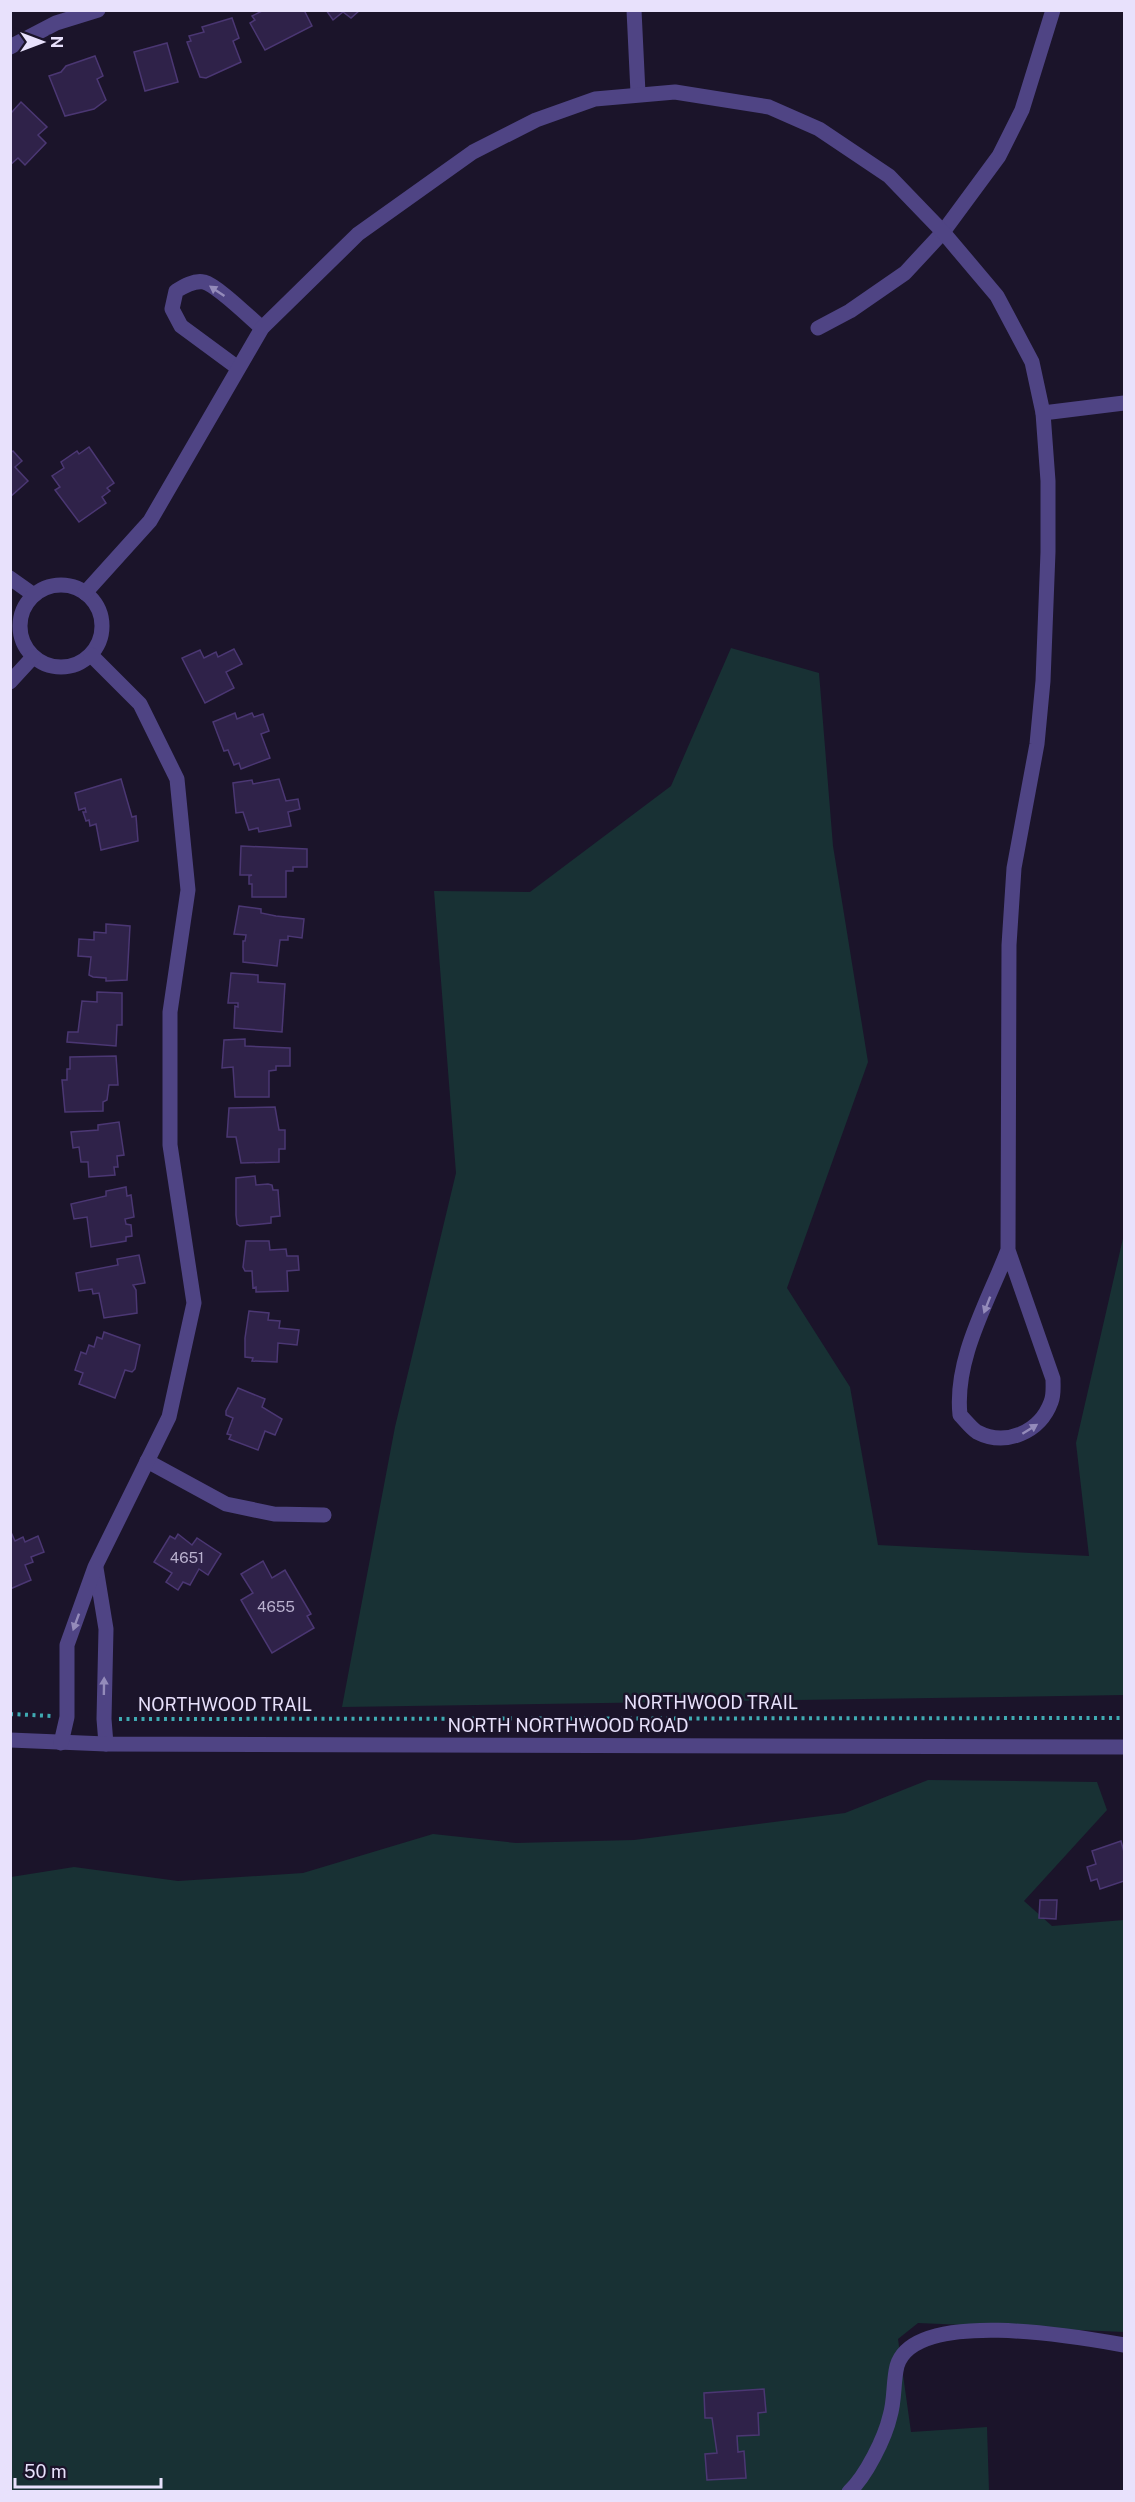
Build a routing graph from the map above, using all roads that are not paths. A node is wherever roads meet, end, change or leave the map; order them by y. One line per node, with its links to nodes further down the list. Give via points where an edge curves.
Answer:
1 (98, 10): 4 (street, via 56,23)
2 (634, 10): 5 (street)
3 (1053, 10): 6 (street, via 1022,110 999,156)
4 (10, 47)
5 (638, 93): 6 (street, via 675,92 770,107 819,129 889,176); 7 (street, via 595,99 536,120 473,152 358,234)
6 (944, 232): 8 (street, via 905,273); 11 (street, via 997,296 1032,362)
7 (262, 328): 9 (street); 9 (street, one-way to 9, via 204,282 176,291 172,309 180,326)
8 (818, 328)
9 (238, 368): 13 (street, via 150,521)
10 (1125, 403): 11 (street)
11 (1043, 412): 18 (street, via 1048,481 1043,681 1037,744 1014,868)
12 (10, 578): 14 (street)
13 (85, 593): 14 (street, via 59,585); 15 (street, via 101,616 102,630)
14 (34, 596): 16 (street, via 26,605 20,631)
15 (91, 655): 16 (street, via 67,667 54,667); 19 (street, via 140,704 177,779 188,890 170,1012 170,1145 194,1303 168,1417)
16 (33, 657): 17 (street)
17 (10, 682)
18 (1008, 1250): 18 (street, one-way to 18, via 966,1358 958,1394 960,1415 977,1432 997,1437 1017,1437 1040,1422 1052,1401 1053,1378)
19 (147, 1461): 20 (street, via 226,1504 274,1514); 21 (street)
20 (324, 1515)
21 (95, 1567): 23 (street, one-way to 23, via 67,1645 67,1717); 24 (street, one-way to 21, via 105,1629)
22 (10, 1740): 23 (street, NORTH NORTHWOOD ROAD)
23 (61, 1743): 24 (street, NORTH NORTHWOOD ROAD)
24 (106, 1744): 25 (street, NORTH NORTHWOOD ROAD)
25 (1125, 1747)
26 (1125, 2345): 27 (street, via 992,2331 950,2331 921,2340 904,2351 897,2366 891,2415 879,2447)
27 (849, 2492)

